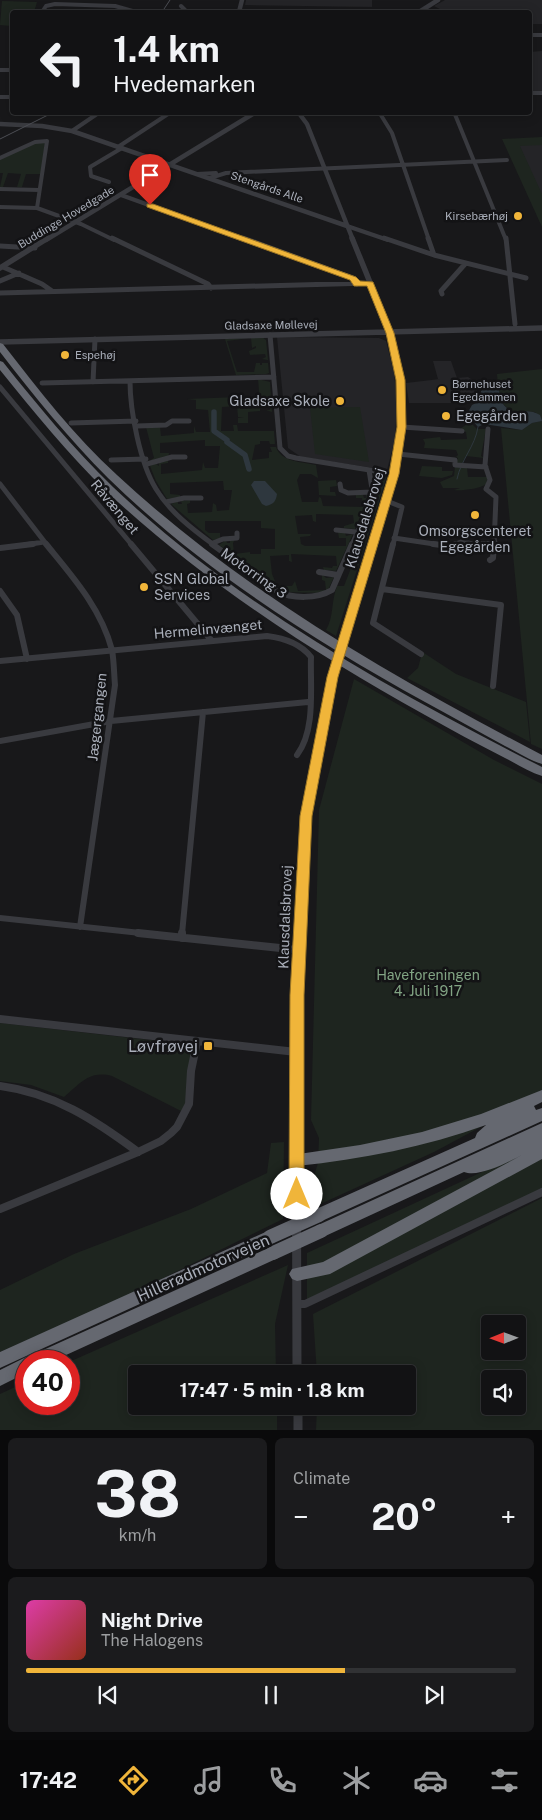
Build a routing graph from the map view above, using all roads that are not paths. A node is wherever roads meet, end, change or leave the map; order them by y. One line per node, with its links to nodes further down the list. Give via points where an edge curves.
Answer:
1 (116, 0): 3 (street)
2 (438, 0): 8 (street)
3 (115, 6): 5 (street, via 55,4); 6 (street)
4 (180, 6): 7 (street)
5 (43, 10)
6 (129, 10)
7 (185, 10)
8 (422, 10)
9 (96, 115): 16 (street)
10 (167, 115): 17 (street)
11 (251, 115): 21 (street, Buddinge Hovedgade)
12 (300, 115): 23 (street, Klausdalsbrovej)
13 (381, 115): 22 (street, via 392,133)
14 (455, 115): 20 (street)
15 (0, 124): 16 (street, Stengårds Alle)
16 (72, 131): 17 (street, Stengårds Alle)
17 (120, 147): 21 (street, Stengårds Alle); 27 (street, via 90,167 91,176)
18 (0, 158): 29 (street, via 35,142 47,141)
19 (507, 160): 20 (street)
20 (474, 162): 22 (street); 41 (street, via 508,244)
21 (171, 165): 24 (street, Stengårds Alle); 30 (street, Buddinge Hovedgade)
22 (403, 165): 23 (street); 37 (street)
23 (324, 168): 25 (street); 34 (street, Klausdalsbrovej)
24 (197, 174): 25 (street); 26 (street, Stengårds Alle)
25 (220, 174): 26 (street)
26 (210, 178): 34 (street, Stengårds Alle)
27 (109, 182)
28 (0, 190): 29 (street)
29 (39, 190): 32 (street)
30 (121, 195): 33 (street, Buddinge Hovedgade); 45 (street, via 353,278)
31 (0, 207): 32 (street)
32 (37, 208): 33 (street)
33 (77, 222): 36 (street, Buddinge Hovedgade); 46 (street, via 208,284)
34 (347, 226): 37 (street, Stengårds Alle); 44 (street, Klausdalsbrovej)
35 (0, 246): 36 (street)
36 (35, 248): 39 (street, Buddinge Hovedgade)
37 (434, 255): 38 (street, Stengårds Alle)
38 (465, 264): 41 (street, Stengårds Alle); 49 (street, via 441,291)
39 (2, 268): 40 (street)
40 (19, 274): 43 (street); 47 (street)
41 (510, 274): 42 (street, Stengårds Alle); 50 (street)
42 (526, 278)
43 (0, 281)
44 (370, 283): 45 (street); 52 (street, Klausdalsbrovej)
45 (357, 284): 46 (street)
46 (210, 288): 47 (street)
47 (52, 291): 48 (street)
48 (0, 293)
49 (442, 294)
50 (515, 324)
51 (542, 328): 52 (street, Gladsaxe Møllevej)
52 (390, 333): 53 (street, Gladsaxe Møllevej); 67 (street, Klausdalsbrovej, via 401,380)
53 (270, 335): 54 (street, Gladsaxe Møllevej); 59 (street)
54 (95, 339): 55 (street, Gladsaxe Møllevej); 61 (street)
55 (0, 342)
56 (0, 346): 58 (highway, Motorring 3)
57 (0, 364): 58 (highway, Motorring 3)
58 (12, 373): 106 (highway, Motorring 3, via 108,473 155,516 224,571 310,629); 110 (highway, Motorring 3, via 34,411 72,452 158,531 214,575 374,681)
59 (274, 377): 60 (street); 75 (street, via 280,448 284,452 296,458)
60 (130, 381): 61 (street); 66 (street, via 129,394)
61 (93, 382): 62 (street)
62 (42, 383)
63 (0, 388): 97 (street, Råvænget)
64 (190, 421): 66 (street, via 166,425)
65 (71, 423): 66 (street)
66 (136, 424): 73 (street)
67 (402, 427): 69 (street); 70 (street, Klausdalsbrovej)
68 (488, 429): 74 (street)
69 (462, 431)
70 (398, 454): 74 (street, Klausdalsbrovej); 76 (street, Klausdalsbrovej)
71 (185, 457): 73 (street)
72 (110, 460): 73 (street)
73 (147, 462): 82 (street, via 154,486)
74 (486, 467): 88 (street, via 490,479 486,489 496,497)
75 (369, 470): 76 (street); 79 (street)
76 (394, 474): 81 (street, Klausdalsbrovej)
77 (0, 484): 87 (street, Jægergangen)
78 (340, 484): 79 (street, via 341,490 348,493)
79 (372, 492): 84 (street)
80 (201, 498): 82 (street)
81 (386, 501): 86 (street, via 402,507); 117 (street, Klausdalsbrovej, bridge, via 333,677 306,818)
82 (166, 502): 89 (street)
83 (336, 530): 84 (street)
84 (356, 532): 93 (street)
85 (237, 533): 89 (street, via 237,538 223,538)
86 (394, 538): 88 (street, via 450,546 461,542 483,545); 94 (street)
87 (44, 542): 90 (street); 98 (street, Jægergangen, via 88,597)
88 (494, 542): 91 (street)
89 (213, 544): 95 (street, via 282,594 323,594)
90 (0, 548)
91 (490, 560)
92 (319, 572): 93 (street)
93 (338, 575): 95 (street)
94 (382, 589): 99 (street, via 373,623); 102 (street, via 501,605)
95 (332, 590)
96 (0, 591): 100 (street, via 17,615)
97 (212, 641): 98 (street, Hermelinvænget); 103 (street, Hermelinvænget, via 268,636 288,640 311,657)
98 (112, 651): 100 (street, Hermelinvænget); 105 (street, Jægergangen, via 115,685)
99 (421, 654)
100 (27, 659): 101 (street, Hermelinvænget)
101 (0, 661)
102 (493, 686)
103 (308, 702): 104 (street); 109 (street, Hermelinvænget, via 305,744)
104 (203, 712): 105 (street); 116 (street)
105 (111, 721): 107 (street); 115 (street, Jægergangen)
106 (468, 722): 108 (highway); 111 (highway, Motorring 3)
107 (0, 741)
108 (542, 754)
109 (297, 755)
110 (512, 757): 112 (highway, Motorring 3); 113 (highway)
111 (542, 760)
112 (542, 772)
113 (542, 776)
114 (0, 918): 115 (street)
115 (80, 926): 116 (street)
116 (182, 938): 117 (street)
117 (299, 950): 120 (street, Klausdalsbrovej)
118 (0, 1019): 119 (street)
119 (197, 1042): 120 (street); 128 (street, via 189,1104 184,1116 178,1127 161,1141)
120 (296, 1052): 130 (street, Klausdalsbrovej)
121 (0, 1086): 128 (street, via 50,1096 98,1122)
122 (542, 1096): 130 (highway, via 469,1126 420,1141 350,1155)
123 (542, 1104): 127 (highway, via 495,1126)
124 (542, 1114): 127 (highway, Hillerødmotorvejen)
125 (542, 1129): 131 (highway, Hillerødmotorvejen)
126 (542, 1140): 131 (highway, via 486,1164)
127 (472, 1146): 137 (highway, Hillerødmotorvejen, bridge)
128 (138, 1152): 133 (street)
129 (542, 1152): 134 (highway, via 324,1269)
130 (297, 1160): 134 (street, Klausdalsbrovej)
131 (452, 1170): 136 (highway, Hillerødmotorvejen, bridge)
132 (542, 1192): 135 (street, via 305,1304)
133 (0, 1208)
134 (297, 1274): 135 (street, Klausdalsbrovej)
135 (297, 1304): 138 (street, Klausdalsbrovej)
136 (60, 1350)
137 (0, 1360)
138 (298, 1365)
139 (15, 1371): 140 (highway)
140 (0, 1378)
141 (298, 1415): 142 (street)
142 (298, 1430)

